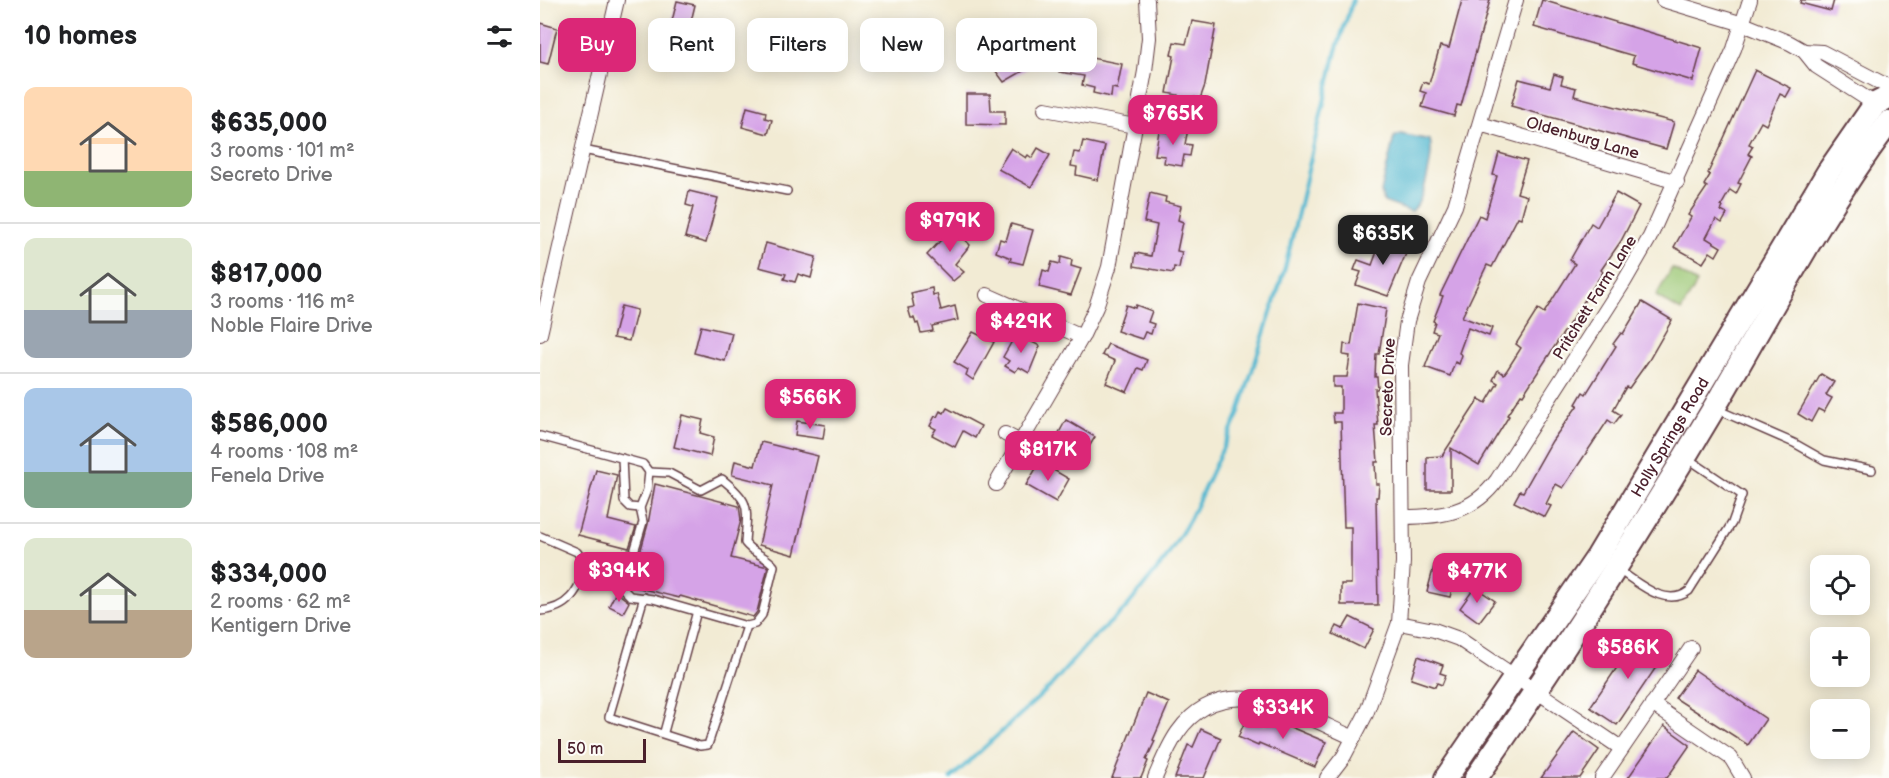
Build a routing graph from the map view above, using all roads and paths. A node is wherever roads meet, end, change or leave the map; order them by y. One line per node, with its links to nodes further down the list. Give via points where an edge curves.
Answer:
1 (617, 0): 13 (street)
2 (1147, 0): 12 (street, via 1147,54)
3 (1516, 0): 11 (street, Secreto Drive)
4 (1663, 0): 6 (street)
5 (1750, 0): 6 (street, Pritchett Farm Lane)
6 (1743, 24): 7 (street); 14 (street, Pritchett Farm Lane)
7 (1804, 51): 8 (street, via 1816,66); 8 (street, via 1822,52)
8 (1885, 101): 32 (main road, Holly Springs Road, via 1822,182)
9 (1045, 109): 12 (street)
10 (1889, 122): 20 (main road, Holly Springs Road, via 1852,171)
11 (1480, 124): 14 (street, Oldenburg Lane); 30 (street, Secreto Drive, via 1455,206 1419,282 1407,321 1401,365)
12 (1135, 126): 19 (street, via 1109,267)
13 (583, 150): 15 (lane); 17 (street)
14 (1677, 182): 30 (street, Pritchett Farm Lane, via 1624,282 1489,492 1452,513)
15 (787, 191)
16 (987, 295): 19 (street)
17 (543, 306): 18 (street)
18 (540, 334)
19 (1082, 337): 23 (street)
20 (1714, 408): 24 (main road, Holly Springs Road); 26 (lane, via 1824,460)
21 (1005, 434): 23 (street)
22 (540, 436): 25 (lane)
23 (1020, 442): 28 (street)
24 (1685, 456): 32 (main road, Holly Springs Road); 32 (lane, via 1742,495 1732,523 1689,591 1672,598 1653,593)
25 (622, 458): 27 (lane, via 643,464); 29 (lane, via 624,501 630,507)
26 (1872, 470)
27 (649, 472): 29 (lane); 39 (lane, via 669,473 701,490 722,479 744,497 745,543 752,552 769,558 774,566 762,615 755,624)
28 (996, 484)
29 (640, 508): 34 (lane, via 643,522)
30 (1403, 517): 38 (street, Secreto Drive)
31 (540, 536): 33 (lane, via 577,552)
32 (1607, 562): 41 (main road, Holly Springs Road); 42 (main road, Holly Springs Road)
33 (588, 567): 34 (lane); 36 (lane, via 576,595 562,607)
34 (628, 573): 35 (lane, via 624,590 630,596)
35 (644, 597): 37 (lane); 44 (lane, via 609,717)
36 (540, 611)
37 (697, 611): 39 (lane); 44 (lane)
38 (1400, 623): 41 (street, via 1459,639); 45 (street, Secreto Drive)
39 (747, 626): 44 (lane, via 708,745 700,746)
40 (1691, 648): 43 (street)
41 (1516, 677): 42 (street); 49 (main road, Holly Springs Road)
42 (1537, 691): 46 (street); 50 (main road, Holly Springs Road)
43 (1652, 704): 46 (street); 52 (street, via 1731,758)
44 (664, 732)
45 (1354, 738): 47 (street, via 1270,702 1227,699 1205,707 1189,719 1169,746); 48 (street, Secreto Drive)
46 (1621, 748): 51 (street)
47 (1155, 778)
48 (1328, 778)
49 (1446, 778)
50 (1476, 778)
51 (1602, 778)
52 (1743, 778)

